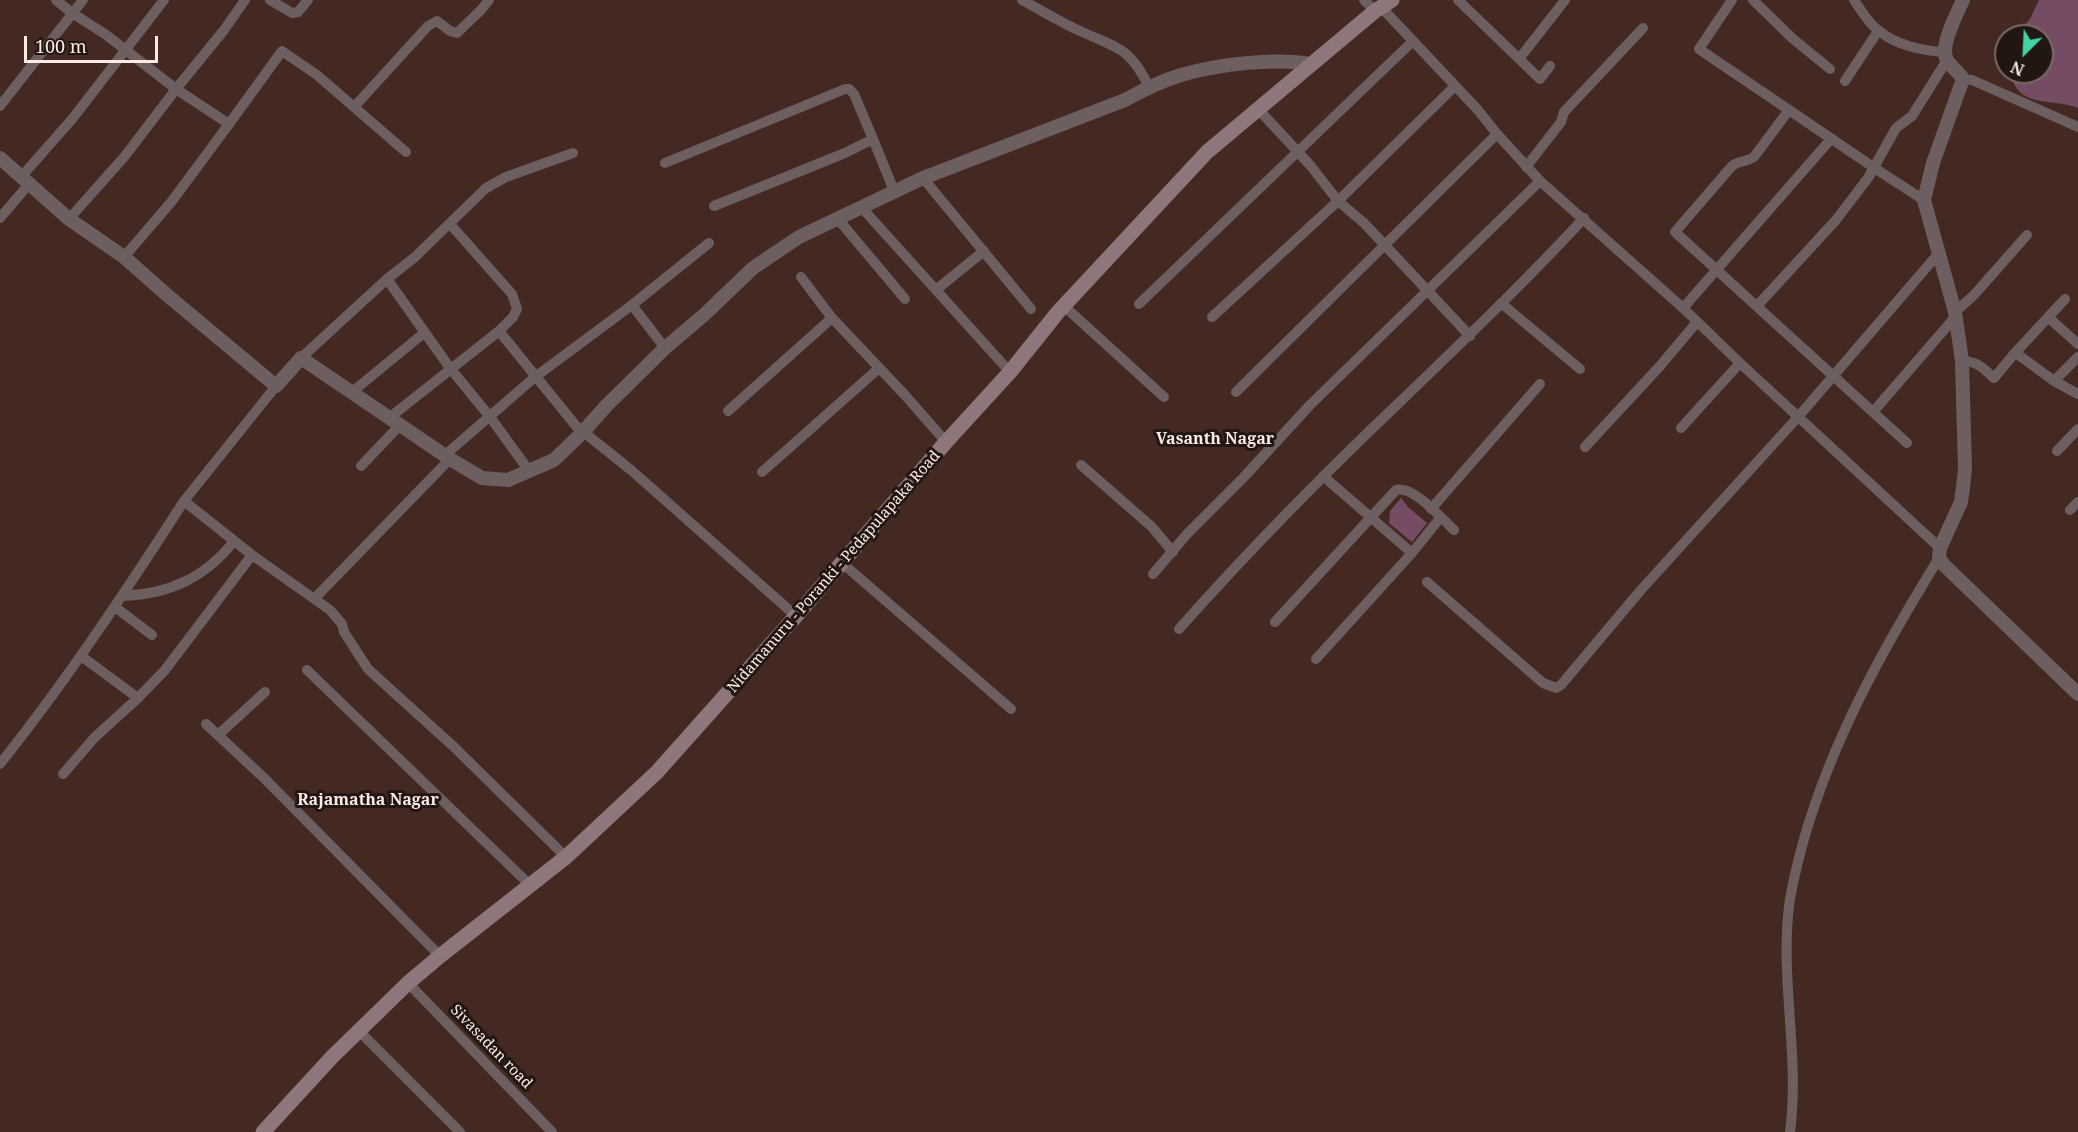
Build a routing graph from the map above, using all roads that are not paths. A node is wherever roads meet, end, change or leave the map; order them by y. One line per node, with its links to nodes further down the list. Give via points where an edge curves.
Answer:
1 (56, 0): 16 (street)
2 (83, 0): 16 (street)
3 (164, 0): 20 (street)
4 (245, 0): 30 (street)
5 (270, 0): 6 (street, via 292,13 298,12)
6 (308, 0)
7 (489, 0): 32 (street, via 457,33 437,21 428,26)
8 (1023, 0): 29 (street, via 1123,51 1139,67)
9 (1458, 0): 22 (street)
10 (1565, 0): 22 (street)
11 (1753, 0): 25 (street)
12 (1854, 0): 18 (street)
13 (1964, 0): 21 (street, via 1947,38)
14 (1726, 2): 34 (street, via 1699,49)
15 (1378, 4): 19 (street); 23 (main road, Nidamanuru - Poranki - Pedapulapaka Road)
16 (72, 13): 20 (street); 31 (street)
17 (1643, 28): 45 (street, via 1564,112 1561,122)
18 (1878, 30): 21 (street, via 1906,45); 27 (street)
19 (1413, 41): 28 (street); 41 (street)
20 (125, 51): 30 (street); 48 (street)
21 (1946, 56): 26 (street); 46 (street, via 1912,116 1896,128)
22 (1519, 59): 24 (street, via 1540,79)
23 (1311, 63): 29 (street, via 1219,67); 33 (main road, Nidamanuru - Poranki - Pedapulapaka Road)
24 (1550, 66)
25 (1830, 69)
26 (1964, 79): 36 (street); 51 (street, via 1933,163)
27 (1845, 81)
28 (1455, 86): 37 (street); 52 (street)
29 (1149, 87): 47 (street, via 1125,100)
30 (176, 89): 35 (street); 57 (street, via 125,156)
31 (0, 106)
32 (354, 107): 35 (street, via 282,51); 40 (street)
33 (1259, 110): 41 (street); 76 (main road, Nidamanuru - Poranki - Pedapulapaka Road, via 1207,152)
34 (1789, 110): 39 (street); 66 (street, via 1754,157 1732,166 1675,232)
35 (229, 124): 65 (street)
36 (2078, 127)
37 (1497, 134): 45 (street); 62 (street)
38 (873, 139): 44 (street, via 854,94 845,89); 50 (street); 53 (street)
39 (1831, 139): 46 (street); 66 (street)
40 (406, 152)
41 (1297, 152): 52 (street); 74 (street)
42 (573, 153): 59 (street, via 486,188)
43 (0, 158): 48 (street)
44 (665, 163)
45 (1526, 167): 49 (street)
46 (1875, 168): 51 (street); 77 (street, via 1836,220)
47 (923, 178): 50 (street); 63 (street)
48 (25, 180): 55 (street); 57 (street)
49 (1540, 181): 56 (street); 70 (street)
50 (895, 193): 54 (street)
51 (1924, 200): 64 (street)
52 (1338, 201): 62 (street); 81 (street)
53 (714, 206)
54 (862, 208): 58 (street); 69 (street)
55 (0, 218)
56 (1584, 218): 73 (street); 78 (street)
57 (69, 219): 65 (street)
58 (838, 219): 71 (street); 89 (street, via 799,237 753,268)
59 (450, 224): 68 (street); 85 (street, via 512,294 518,309)
60 (2027, 235): 80 (street)
61 (709, 243): 75 (street)
62 (1385, 245): 70 (street); 105 (street)
63 (984, 251): 69 (street); 79 (street)
64 (1938, 254): 80 (street); 99 (street)
65 (124, 257): 103 (street)
66 (1716, 269): 77 (street); 78 (street)
67 (801, 278): 82 (street)
68 (387, 279): 86 (street); 92 (street)
69 (937, 290): 98 (street)
70 (1427, 290): 87 (street); 132 (street, via 1310,405)
71 (905, 299)
72 (2065, 299): 83 (street)
73 (1501, 303): 87 (street); 97 (street)
74 (1139, 304)
75 (632, 305): 89 (street); 100 (street)
76 (1064, 306): 98 (main road, Nidamanuru - Poranki - Pedapulapaka Road); 107 (street)
77 (1757, 306): 99 (street)
78 (1683, 308): 84 (street)
79 (1031, 309)
80 (1956, 314): 93 (street); 109 (street)
81 (1212, 317)
82 (832, 318): 96 (street); 108 (street)
83 (2049, 318): 88 (street); 90 (street)
84 (1696, 322): 94 (street); 118 (street)
85 (499, 331): 95 (street); 100 (street)
86 (424, 333): 95 (street); 104 (street)
87 (1470, 336): 125 (street)
88 (2078, 344)
89 (665, 348): 115 (street)
90 (2014, 354): 93 (street, via 1994,378 1979,364); 101 (street)
91 (2078, 357): 101 (street)
92 (301, 358): 103 (street); 104 (street)
93 (1962, 361): 134 (street, via 1963,487 1956,517)
94 (1740, 363): 111 (street); 113 (street)
95 (450, 368): 110 (street); 112 (street)
96 (878, 369): 116 (street); 124 (street)
97 (1580, 369)
98 (1010, 372): 116 (main road, Nidamanuru - Poranki - Pedapulapaka Road)
99 (1833, 376): 109 (street); 111 (street)
100 (535, 377): 110 (street); 115 (street)
101 (2054, 381): 106 (street)
102 (1540, 384): 127 (street)
103 (276, 386): 126 (street)
104 (352, 392): 112 (street)
105 (1236, 392)
106 (2078, 394)
107 (1164, 397)
108 (728, 411)
109 (1873, 412): 117 (street)
110 (490, 417): 120 (street); 123 (street)
111 (1798, 417): 134 (street); 138 (street, via 1556,688 1543,683)
112 (395, 422): 120 (street); 122 (street)
113 (1681, 428)
114 (2078, 429): 119 (street)
115 (584, 432): 123 (street, via 554,460); 142 (street)
116 (946, 442): 136 (main road, Nidamanuru - Poranki - Pedapulapaka Road)
117 (1907, 443)
118 (1585, 447)
119 (2057, 451)
120 (448, 457): 123 (street, via 482,478 498,481); 140 (street)
121 (1081, 465): 132 (street, via 1152,527)
122 (361, 466)
123 (530, 472)
124 (762, 472)
125 (1323, 476): 128 (street); 144 (street)
126 (184, 501): 131 (street); 139 (street)
127 (1431, 509): 128 (street, via 1414,493 1401,488); 129 (street)
128 (1371, 516): 133 (street); 143 (street)
129 (1440, 518): 130 (street); 133 (street)
130 (1454, 530)
131 (234, 541): 135 (street); 139 (street, via 220,559 180,585)
132 (1173, 552): 137 (street)
133 (1412, 553): 147 (street)
134 (1939, 553): 150 (street, via 1944,565); 165 (street, via 1858,699 1812,812 1796,869 1787,951 1793,1072)
135 (252, 555): 140 (street); 151 (street, via 165,670)
136 (842, 563): 142 (main road, Nidamanuru - Poranki - Pedapulapaka Road); 152 (street)
137 (1153, 574)
138 (1427, 582)
139 (123, 596): 141 (street)
140 (315, 598): 157 (street, via 342,624 368,669)
141 (115, 607): 145 (street); 146 (street)
142 (796, 616): 157 (main road, Nidamanuru - Poranki - Pedapulapaka Road, via 657,772)
143 (1275, 622)
144 (1179, 629)
145 (152, 635)
146 (81, 656): 151 (street); 155 (street)
147 (1316, 658)
148 (307, 670): 158 (street)
149 (265, 692): 154 (street)
150 (2078, 694)
151 (138, 698): 156 (street, via 95,737)
152 (1011, 709)
153 (206, 724): 154 (street)
154 (218, 735): 159 (street)
155 (0, 764)
156 (63, 774)
157 (566, 857): 158 (main road, Nidamanuru - Poranki - Pedapulapaka Road)
158 (530, 885): 159 (main road, Nidamanuru - Poranki - Pedapulapaka Road)
159 (440, 956): 160 (main road, Nidamanuru - Poranki - Pedapulapaka Road)
160 (408, 983): 161 (main road, Nidamanuru - Poranki - Pedapulapaka Road); 164 (street, Sivasadan road)
161 (359, 1030): 162 (main road, Nidamanuru - Poranki - Pedapulapaka Road); 163 (street)
162 (263, 1132)
163 (460, 1132)
164 (552, 1132)
165 (1790, 1132)

